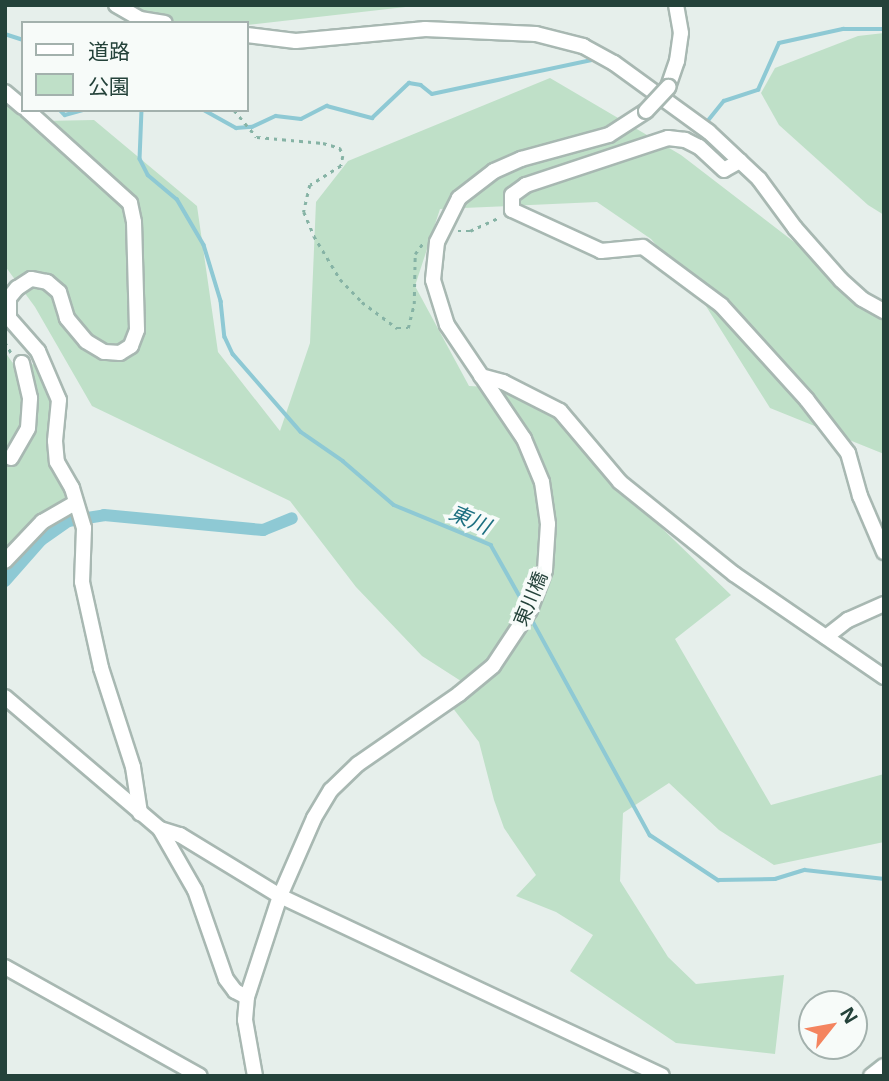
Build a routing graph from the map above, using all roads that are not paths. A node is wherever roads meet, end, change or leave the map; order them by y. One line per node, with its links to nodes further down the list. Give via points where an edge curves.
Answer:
1 (116, 5): 3 (street)
2 (676, 5): 11 (street, 東川橋, bridge, via 681,33 677,61 668,87 646,111 609,135 521,159 494,172 459,198 441,231 433,280 438,302 456,341)
3 (152, 21)
4 (248, 35): 8 (street, via 296,41 425,29 536,34 583,46 709,132)
5 (5, 92): 6 (street)
6 (21, 106)
7 (28, 112): 13 (street, via 130,203 134,222 137,330 131,346 120,353 104,352 86,341 67,318 59,292 47,282 31,279 9,298 9,317 38,351 59,400 57,462)
8 (740, 161): 9 (street, via 841,280); 14 (street, via 724,170 699,147 668,138 526,185 512,195 512,210 601,251 643,247 721,305 848,453)
9 (884, 311)
10 (22, 363): 12 (street, via 30,398 28,428)
11 (481, 376): 17 (street, via 560,411 621,482 734,573); 22 (street, 東川橋, via 524,439 547,503 545,570 538,591 517,634 493,666 342,779 306,834)
12 (11, 458)
13 (77, 504): 15 (street, via 42,523); 20 (street, via 84,528 82,582 101,668 133,767)
14 (884, 552)
15 (5, 561)
16 (884, 604): 17 (street, via 848,620)
17 (826, 637): 18 (street)
18 (884, 677)
19 (5, 697): 20 (street)
20 (140, 813): 21 (street)
21 (160, 829): 22 (street, via 180,835); 24 (street, via 195,890 226,979)
22 (280, 896): 24 (street, 東川橋); 28 (street)
23 (5, 967): 26 (street)
24 (247, 997): 27 (street, 東川橋, via 245,1020)
25 (884, 1066): 29 (street)
26 (200, 1076)
27 (255, 1076)
28 (662, 1076)
29 (871, 1076)

